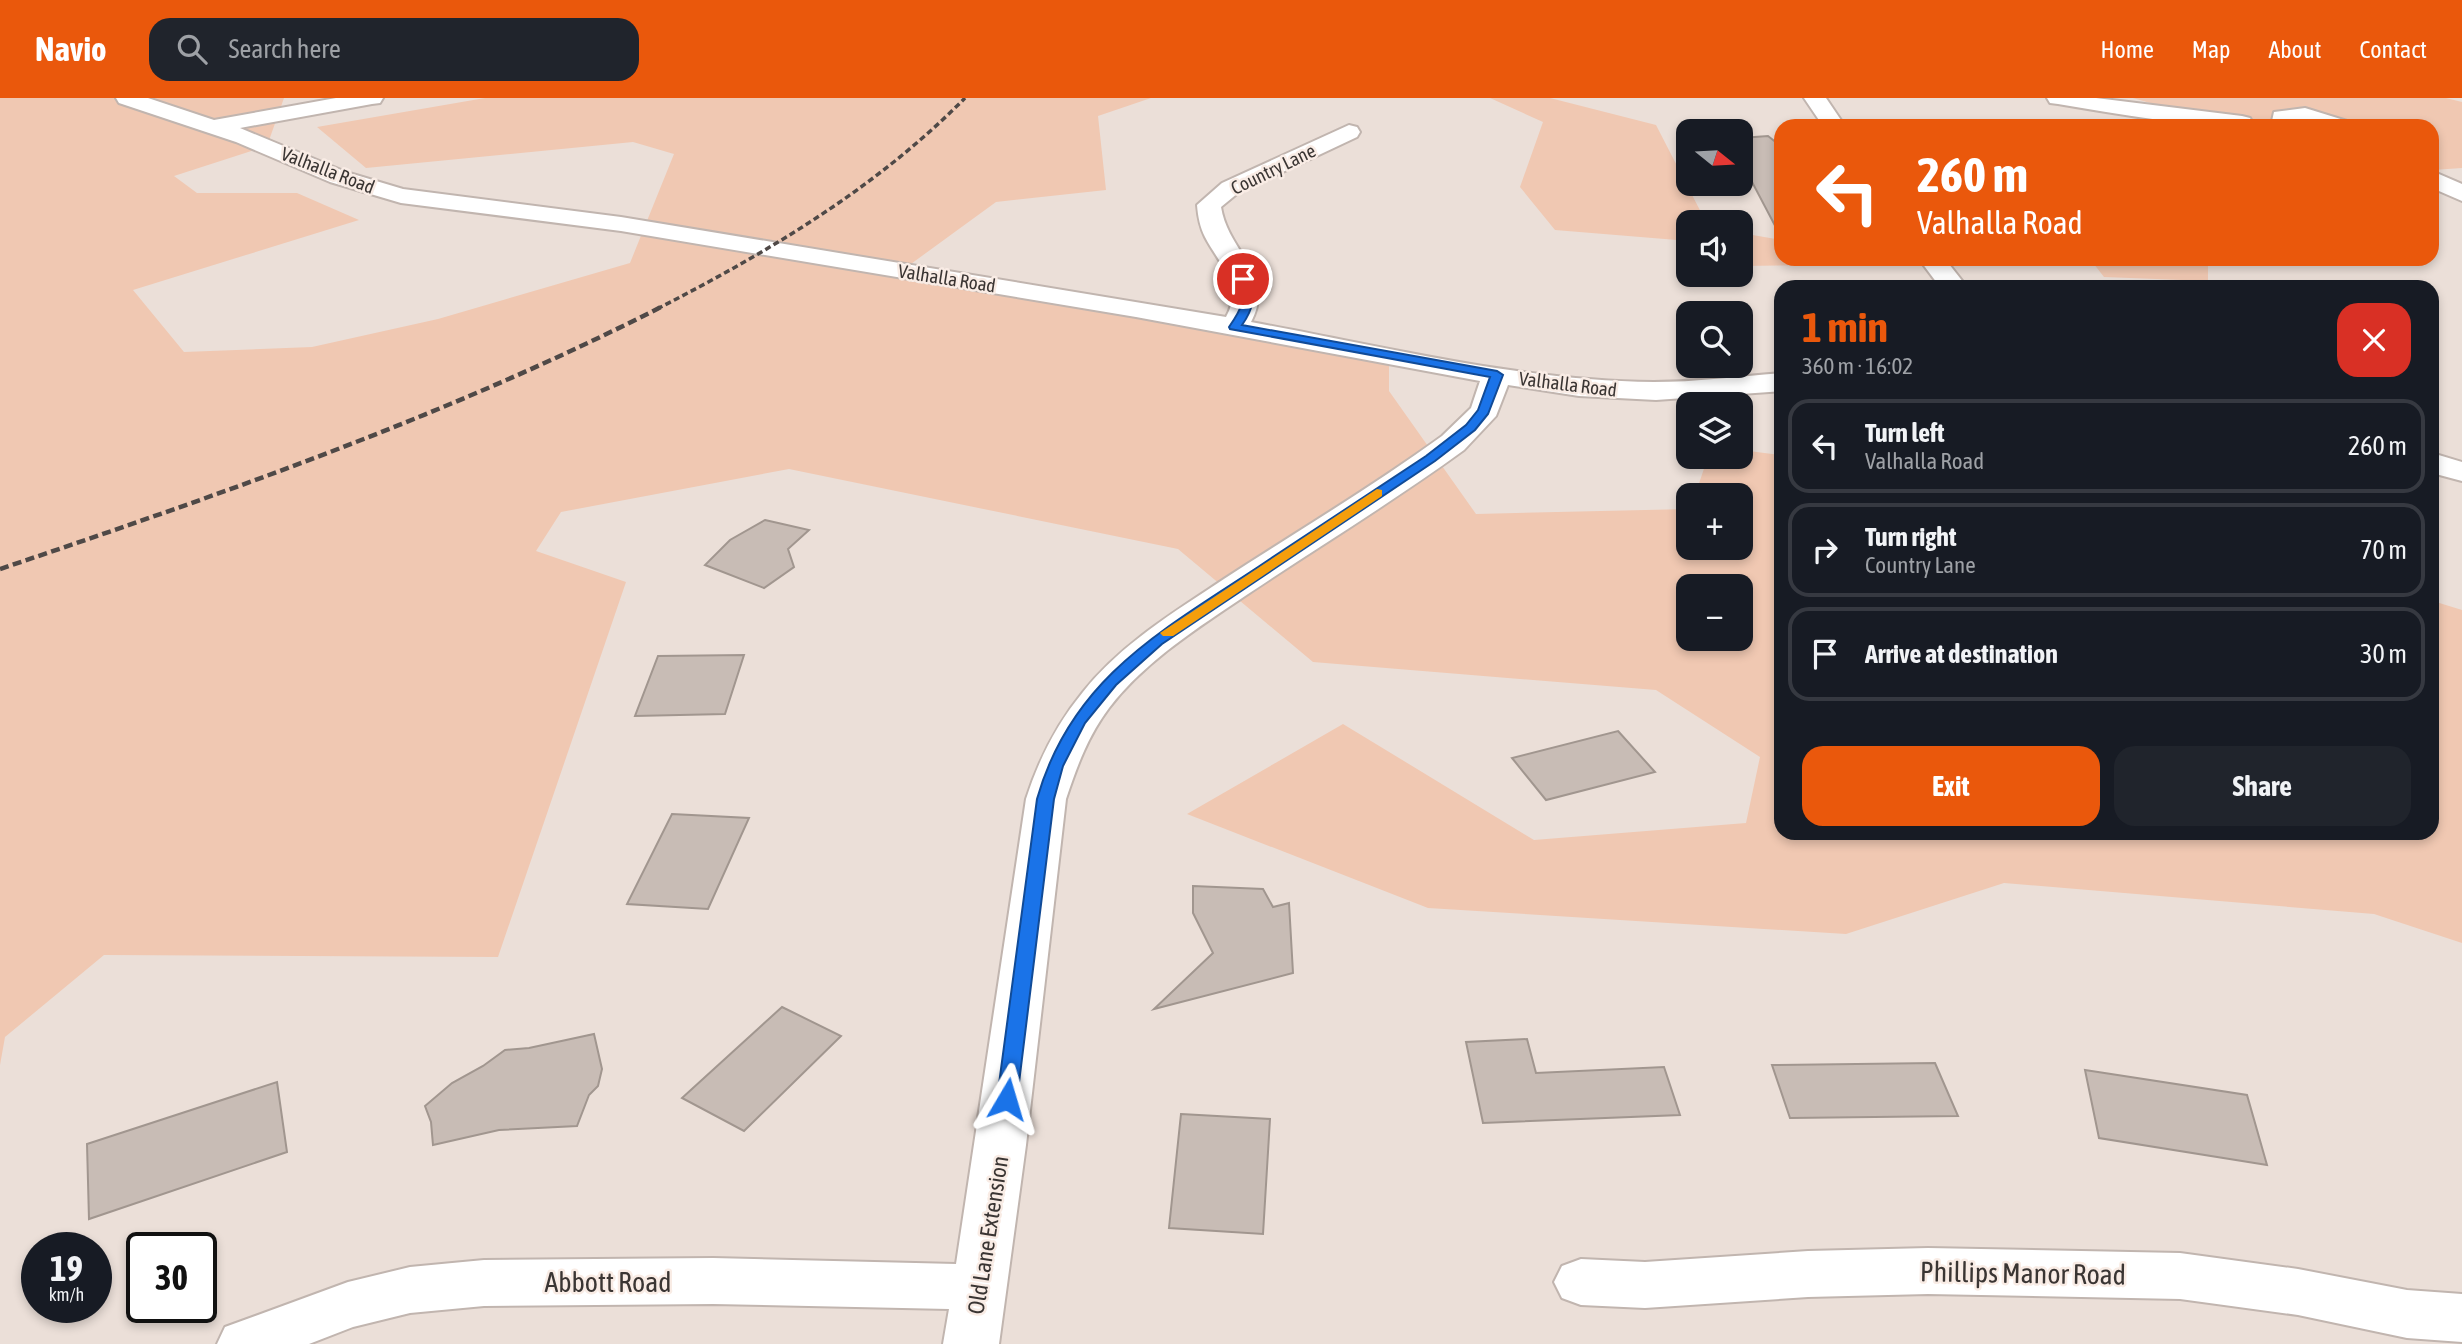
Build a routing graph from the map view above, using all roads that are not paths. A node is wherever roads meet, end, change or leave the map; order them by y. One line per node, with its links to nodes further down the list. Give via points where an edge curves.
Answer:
1 (127, 98): 9 (street, Valhalla Road)
2 (372, 98): 9 (street)
3 (1815, 98): 5 (street)
4 (2058, 98): 6 (street)
5 (1829, 119)
6 (2205, 119)
7 (2282, 119): 8 (street, via 2305,115)
8 (2317, 119)
9 (212, 127): 15 (street, Valhalla Road, via 338,177 401,196 621,224)
10 (1349, 132): 15 (street, Country Lane, via 1230,188 1209,205 1208,221 1249,296)
11 (2439, 182): 12 (street)
12 (2462, 194)
13 (1938, 266): 14 (street)
14 (1948, 280)
15 (1234, 327): 16 (street, Valhalla Road)
16 (1497, 375): 17 (street, Valhalla Road, via 1618,390); 21 (street, Old Lane Extension, via 1484,411 1470,427 1168,633 1119,673 1078,722 1055,766 1046,799)
17 (1774, 383)
18 (2439, 464): 19 (street)
19 (2462, 472)
20 (1581, 1282): 23 (street, Phillips Manor Road, via 1645,1286 1808,1274 2180,1276 2298,1292)
21 (980, 1287): 24 (street, Abbott Road, via 713,1281 484,1283 410,1290 348,1305); 25 (street, Old Lane Extension)
22 (2462, 1318): 23 (street, Phillips Manor Road)
23 (2416, 1329)
24 (245, 1344)
25 (971, 1344)

